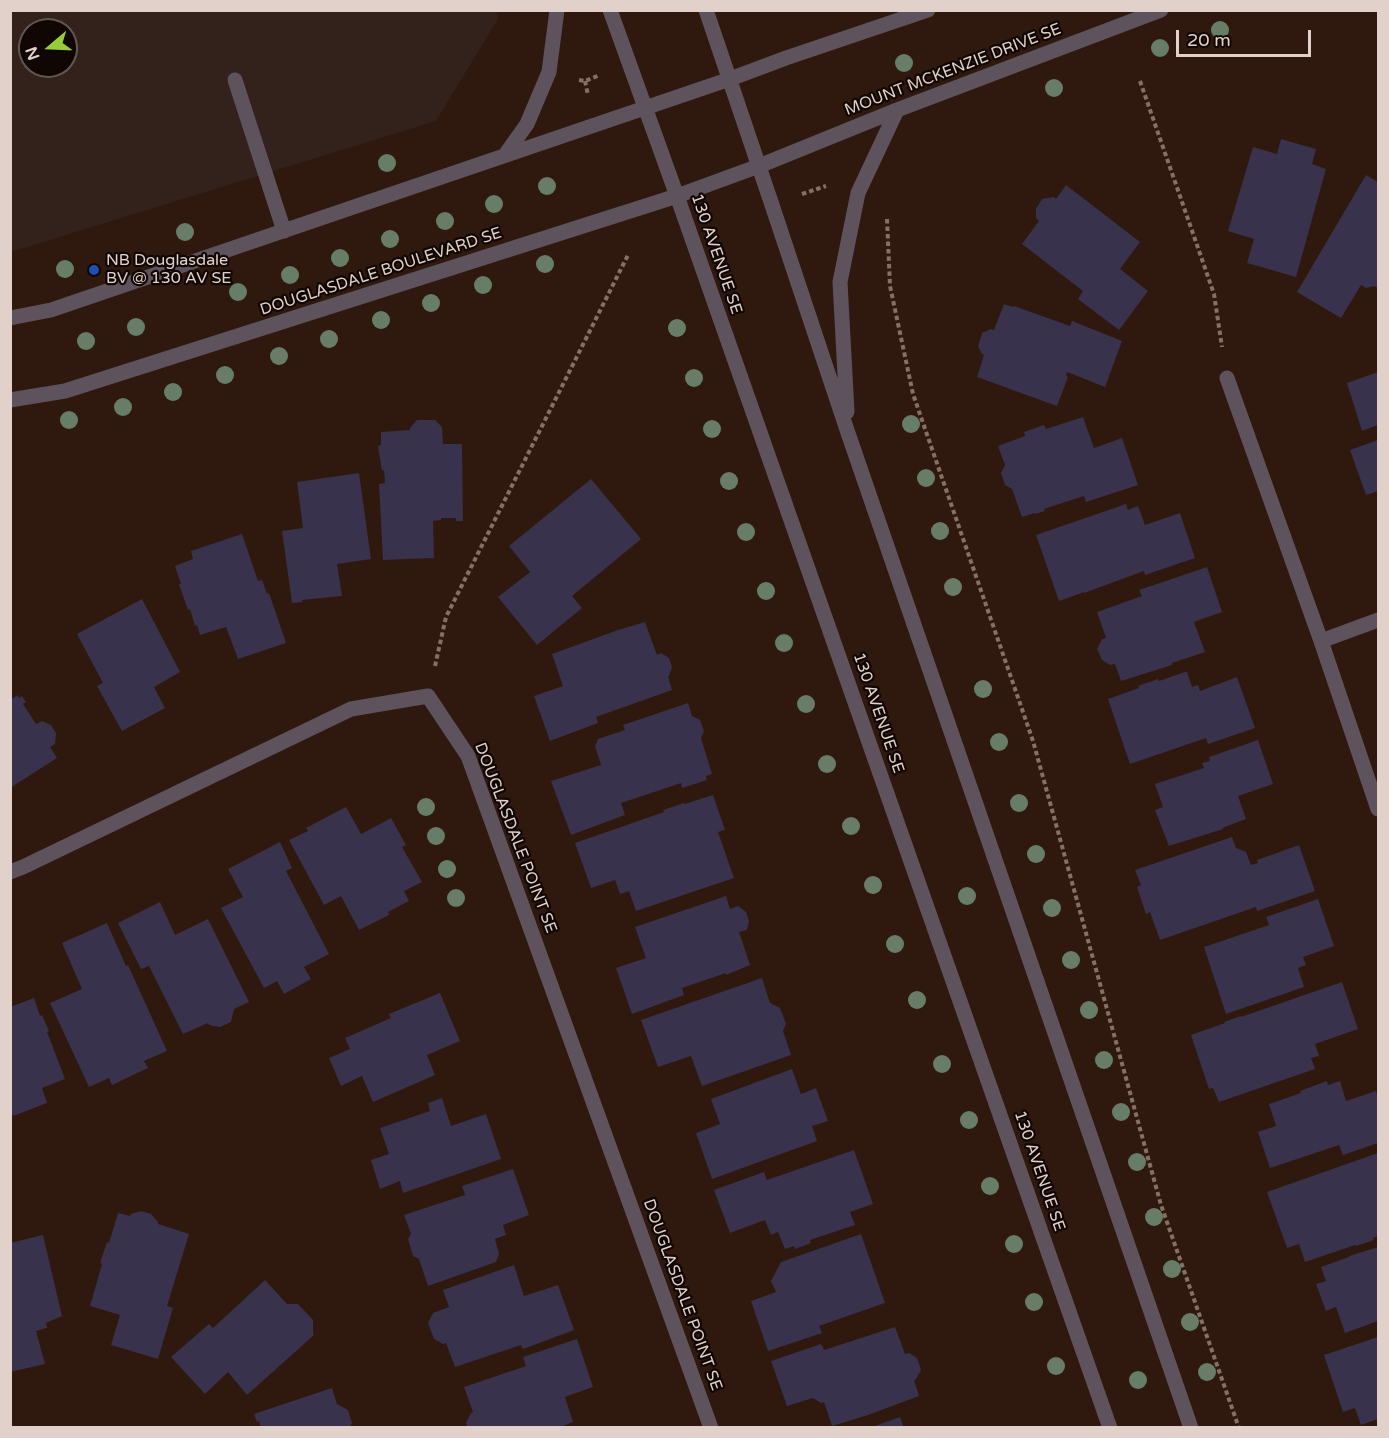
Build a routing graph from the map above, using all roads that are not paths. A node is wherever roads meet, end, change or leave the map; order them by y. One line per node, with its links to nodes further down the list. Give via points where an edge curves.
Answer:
1 (557, 10): 10 (street, via 549,72 527,124)
2 (610, 10): 8 (street, 130 AVENUE SE)
3 (706, 10): 6 (street)
4 (928, 10): 6 (street)
5 (1161, 10): 9 (street, MOUNT MCKENZIE DRIVE SE)
6 (730, 79): 8 (street); 11 (street)
7 (235, 80): 13 (street)
8 (644, 107): 10 (street); 12 (street, 130 AVENUE SE)
9 (897, 110): 11 (street, MOUNT MCKENZIE DRIVE SE); 17 (street, via 858,193 840,282)
10 (505, 155): 13 (street)
11 (759, 166): 12 (street, DOUGLASDALE BOULEVARD SE); 17 (street)
12 (677, 196): 16 (street, DOUGLASDALE BOULEVARD SE, via 65,392); 23 (street, 130 AVENUE SE)
13 (284, 231): 14 (street, via 51,310)
14 (10, 318)
15 (1227, 378): 19 (street)
16 (10, 400)
17 (848, 433): 24 (street)
18 (1378, 620): 19 (street)
19 (1321, 641): 20 (street)
20 (1378, 809)
21 (10, 872): 22 (street, DOUGLASDALE POINT SE, via 351,709 428,696 468,756)
22 (711, 1428)
23 (1110, 1428)
24 (1191, 1428)

